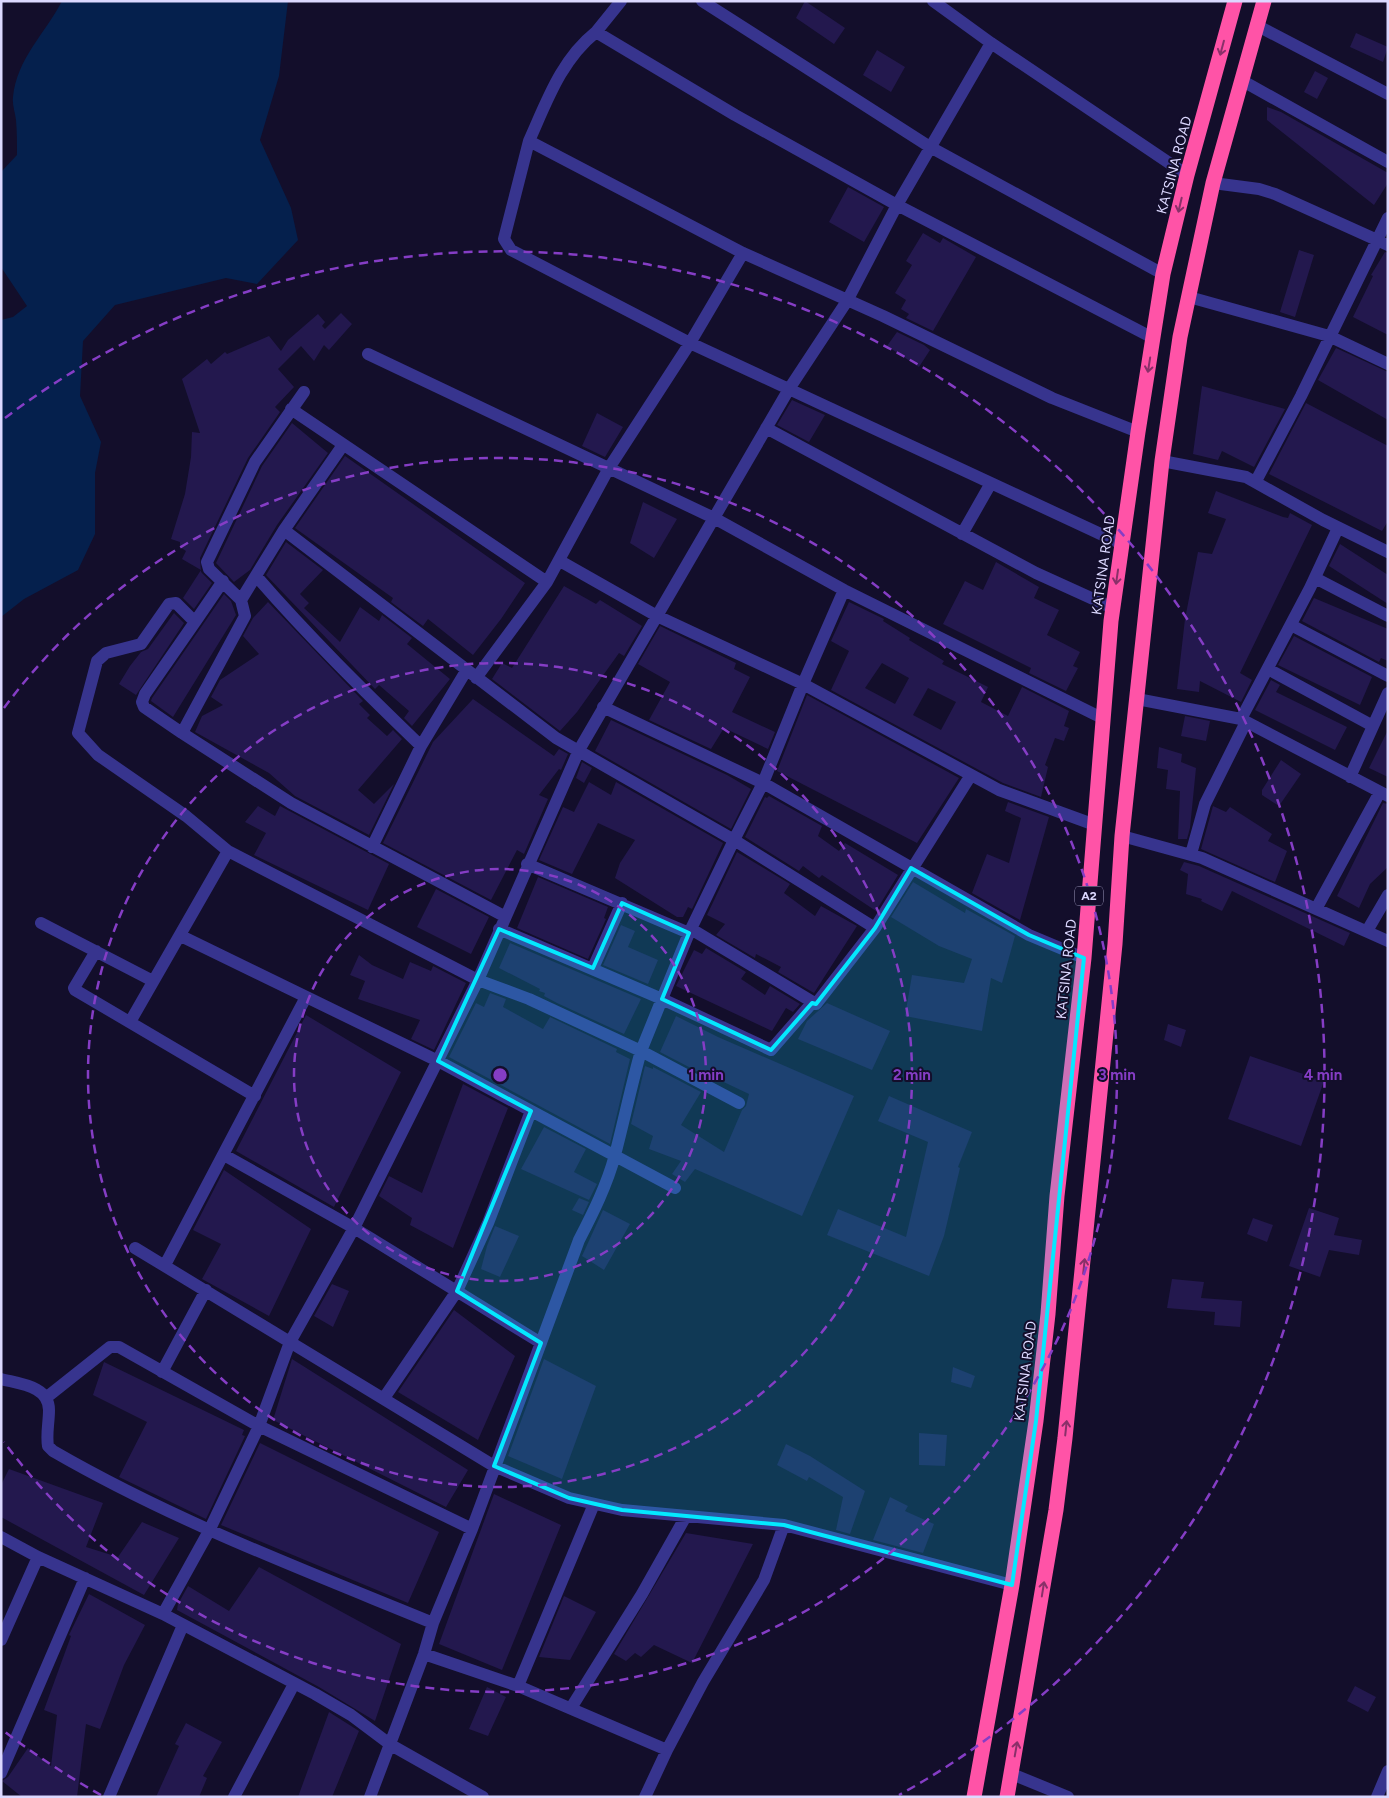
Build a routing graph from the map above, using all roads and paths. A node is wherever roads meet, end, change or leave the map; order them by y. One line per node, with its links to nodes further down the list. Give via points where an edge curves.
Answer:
1 (621, 1): 7 (street)
2 (702, 1): 12 (street)
3 (933, 1): 8 (street)
4 (1235, 1): 14 (highway, KATSINA ROAD / A2, one-way to 14)
5 (1264, 1): 6 (highway, A2)
6 (1256, 25): 9 (highway, A2); 10 (street)
7 (596, 32): 11 (street, via 583,42 557,76); 16 (street)
8 (991, 43): 12 (street); 14 (street)
9 (1241, 80): 13 (street); 15 (highway, A2)
10 (1388, 94)
11 (528, 140): 19 (street); 25 (street, via 504,239 511,250)
12 (930, 147): 16 (street); 20 (street)
13 (1388, 162)
14 (1187, 176): 20 (highway, KATSINA ROAD / A2, one-way to 20)
15 (1213, 183): 18 (street, via 1275,194); 21 (highway, A2)
16 (897, 205): 22 (street); 24 (street)
17 (1388, 218): 18 (street)
18 (1382, 243): 23 (street)
19 (743, 253): 22 (street); 25 (street)
20 (1163, 274): 24 (highway, KATSINA ROAD / A2)
21 (1189, 297): 23 (street); 34 (highway, A2)
22 (847, 302): 28 (street); 32 (street, via 884,316 1052,398)
23 (1329, 336): 27 (street); 36 (street)
24 (1153, 338): 32 (highway, KATSINA ROAD / A2, one-way to 32)
25 (690, 343): 28 (street); 35 (street)
26 (368, 354): 35 (street)
27 (1388, 364)
28 (789, 388): 31 (street); 37 (street)
29 (304, 392): 30 (street)
30 (291, 409): 33 (street); 47 (street, via 255,462 206,562)
31 (766, 428): 38 (street); 41 (street)
32 (1138, 432): 42 (highway, KATSINA ROAD / A2)
33 (343, 445): 40 (street); 48 (street)
34 (1162, 461): 36 (street); 61 (highway, A2)
35 (609, 468): 38 (street); 44 (street)
36 (1256, 481): 39 (street)
37 (991, 483): 41 (street); 42 (street)
38 (714, 518): 49 (street); 52 (street)
39 (1338, 528): 43 (street); 46 (street)
40 (284, 530): 45 (street); 57 (street)
41 (962, 534): 51 (street)
42 (1122, 544): 51 (highway, KATSINA ROAD / A2, one-way to 51)
43 (1388, 552)
44 (560, 561): 48 (street); 52 (street)
45 (256, 576): 50 (street); 67 (street, via 342,669)
46 (1315, 578): 53 (street); 55 (street)
47 (223, 581): 50 (street); 54 (street)
48 (547, 582): 57 (street)
49 (844, 590): 59 (street); 63 (street)
50 (241, 600): 66 (street, via 245,616)
51 (1113, 608): 63 (highway, KATSINA ROAD / A2)
52 (657, 616): 59 (street); 62 (street)
53 (1388, 616)
54 (195, 622): 66 (street, via 142,702 144,708); 77 (street, via 176,603 169,604 141,644 106,653 97,660 78,733 98,755 186,816)
55 (1291, 625): 56 (street); 58 (street)
56 (1268, 669): 64 (street); 65 (street)
57 (471, 674): 67 (street); 68 (street, via 556,738)
58 (1388, 676)
59 (803, 684): 69 (street); 71 (street)
60 (1388, 693): 65 (street)
61 (1137, 698): 64 (street); 74 (highway, A2)
62 (603, 707): 68 (street); 71 (street)
63 (1104, 719): 73 (highway, KATSINA ROAD / A2)
64 (1244, 720): 70 (street); 78 (street, via 1205,804)
65 (1373, 726): 70 (street)
66 (182, 733): 76 (street, via 291,803)
67 (421, 746): 76 (street)
68 (579, 750): 75 (street); 79 (street)
69 (971, 775): 73 (street, via 999,790); 80 (street)
70 (1350, 777): 72 (street)
71 (763, 783): 75 (street); 80 (street)
72 (1384, 794): 83 (street)
73 (1095, 825): 93 (highway, KATSINA ROAD / A2)
74 (1122, 836): 78 (street); 143 (highway, A2, one-way to 74, via 1065,1438 1115,944)
75 (734, 840): 86 (street); 88 (street)
76 (372, 847): 84 (street)
77 (228, 851): 90 (street); 95 (street)
78 (1191, 854): 83 (street)
79 (527, 864): 82 (street); 84 (street)
80 (911, 868): 86 (street); 93 (street, via 1029,935)
81 (1388, 895): 89 (street)
82 (622, 903): 88 (street); 94 (street)
83 (1316, 909): 89 (street)
84 (504, 916): 87 (street)
85 (41, 923): 92 (street)
86 (875, 928): 99 (street)
87 (499, 929): 94 (street); 95 (street)
88 (690, 931): 98 (street); 99 (street)
89 (1367, 931): 91 (street)
90 (181, 936): 96 (street); 97 (street)
91 (1388, 942)
92 (96, 951): 96 (street); 100 (street, via 74,989)
93 (1084, 958): 130 (highway, KATSINA ROAD / A2, via 1037,1411)
94 (593, 968): 98 (street)
95 (478, 980): 101 (street); 102 (street)
96 (153, 981): 100 (street)
97 (306, 997): 102 (street); 103 (street)
98 (662, 999): 99 (street, via 771,1050 812,1003); 101 (street)
99 (816, 1004)
100 (130, 1022): 103 (street)
101 (642, 1051): 104 (street); 107 (street, via 631,1083)
102 (438, 1061): 105 (street); 109 (street)
103 (255, 1096): 106 (street)
104 (739, 1103)
105 (531, 1111): 107 (street); 113 (street, via 488,1223)
106 (224, 1155): 109 (street); 111 (street)
107 (615, 1155): 108 (street); 115 (street)
108 (675, 1188)
109 (354, 1228): 113 (street); 114 (street)
110 (136, 1248): 111 (street)
111 (165, 1265): 112 (street)
112 (206, 1290): 114 (street); 116 (street)
113 (457, 1291): 115 (street); 119 (street)
114 (290, 1342): 119 (street); 120 (street)
115 (541, 1343): 121 (street)
116 (162, 1372): 118 (street, via 119,1347 110,1347); 120 (street)
117 (1, 1379): 118 (street, via 40,1390)
118 (47, 1397): 126 (street, via 50,1409 46,1438 53,1451 102,1479)
119 (384, 1398): 121 (street)
120 (259, 1426): 125 (street); 126 (street)
121 (494, 1466): 122 (street, via 569,1498); 125 (street)
122 (594, 1504): 123 (street); 137 (street)
123 (686, 1516): 124 (street); 138 (street)
124 (784, 1525): 130 (street); 140 (street, via 764,1580)
125 (472, 1529): 132 (street)
126 (209, 1531): 131 (street); 132 (street)
127 (1, 1537): 128 (street)
128 (38, 1557): 129 (street); 134 (street)
129 (85, 1578): 131 (street); 142 (street)
130 (1012, 1585): 150 (highway, KATSINA ROAD / A2)
131 (163, 1614): 133 (street)
132 (433, 1624): 135 (street)
133 (183, 1625): 136 (street); 145 (street)
134 (1, 1640)
135 (424, 1654): 137 (street); 139 (street)
136 (294, 1684): 139 (street, via 351,1715); 146 (street)
137 (518, 1686): 138 (street)
138 (571, 1708): 140 (street)
139 (391, 1745): 147 (street); 148 (street)
140 (667, 1750): 149 (street)
141 (1388, 1771): 144 (street)
142 (1, 1773)
143 (1012, 1774): 151 (highway, A2); 152 (street)
144 (1381, 1795)
145 (109, 1797)
146 (234, 1797)
147 (370, 1797)
148 (483, 1797)
149 (645, 1797)
150 (974, 1797)
151 (1007, 1797)
152 (1068, 1797)

